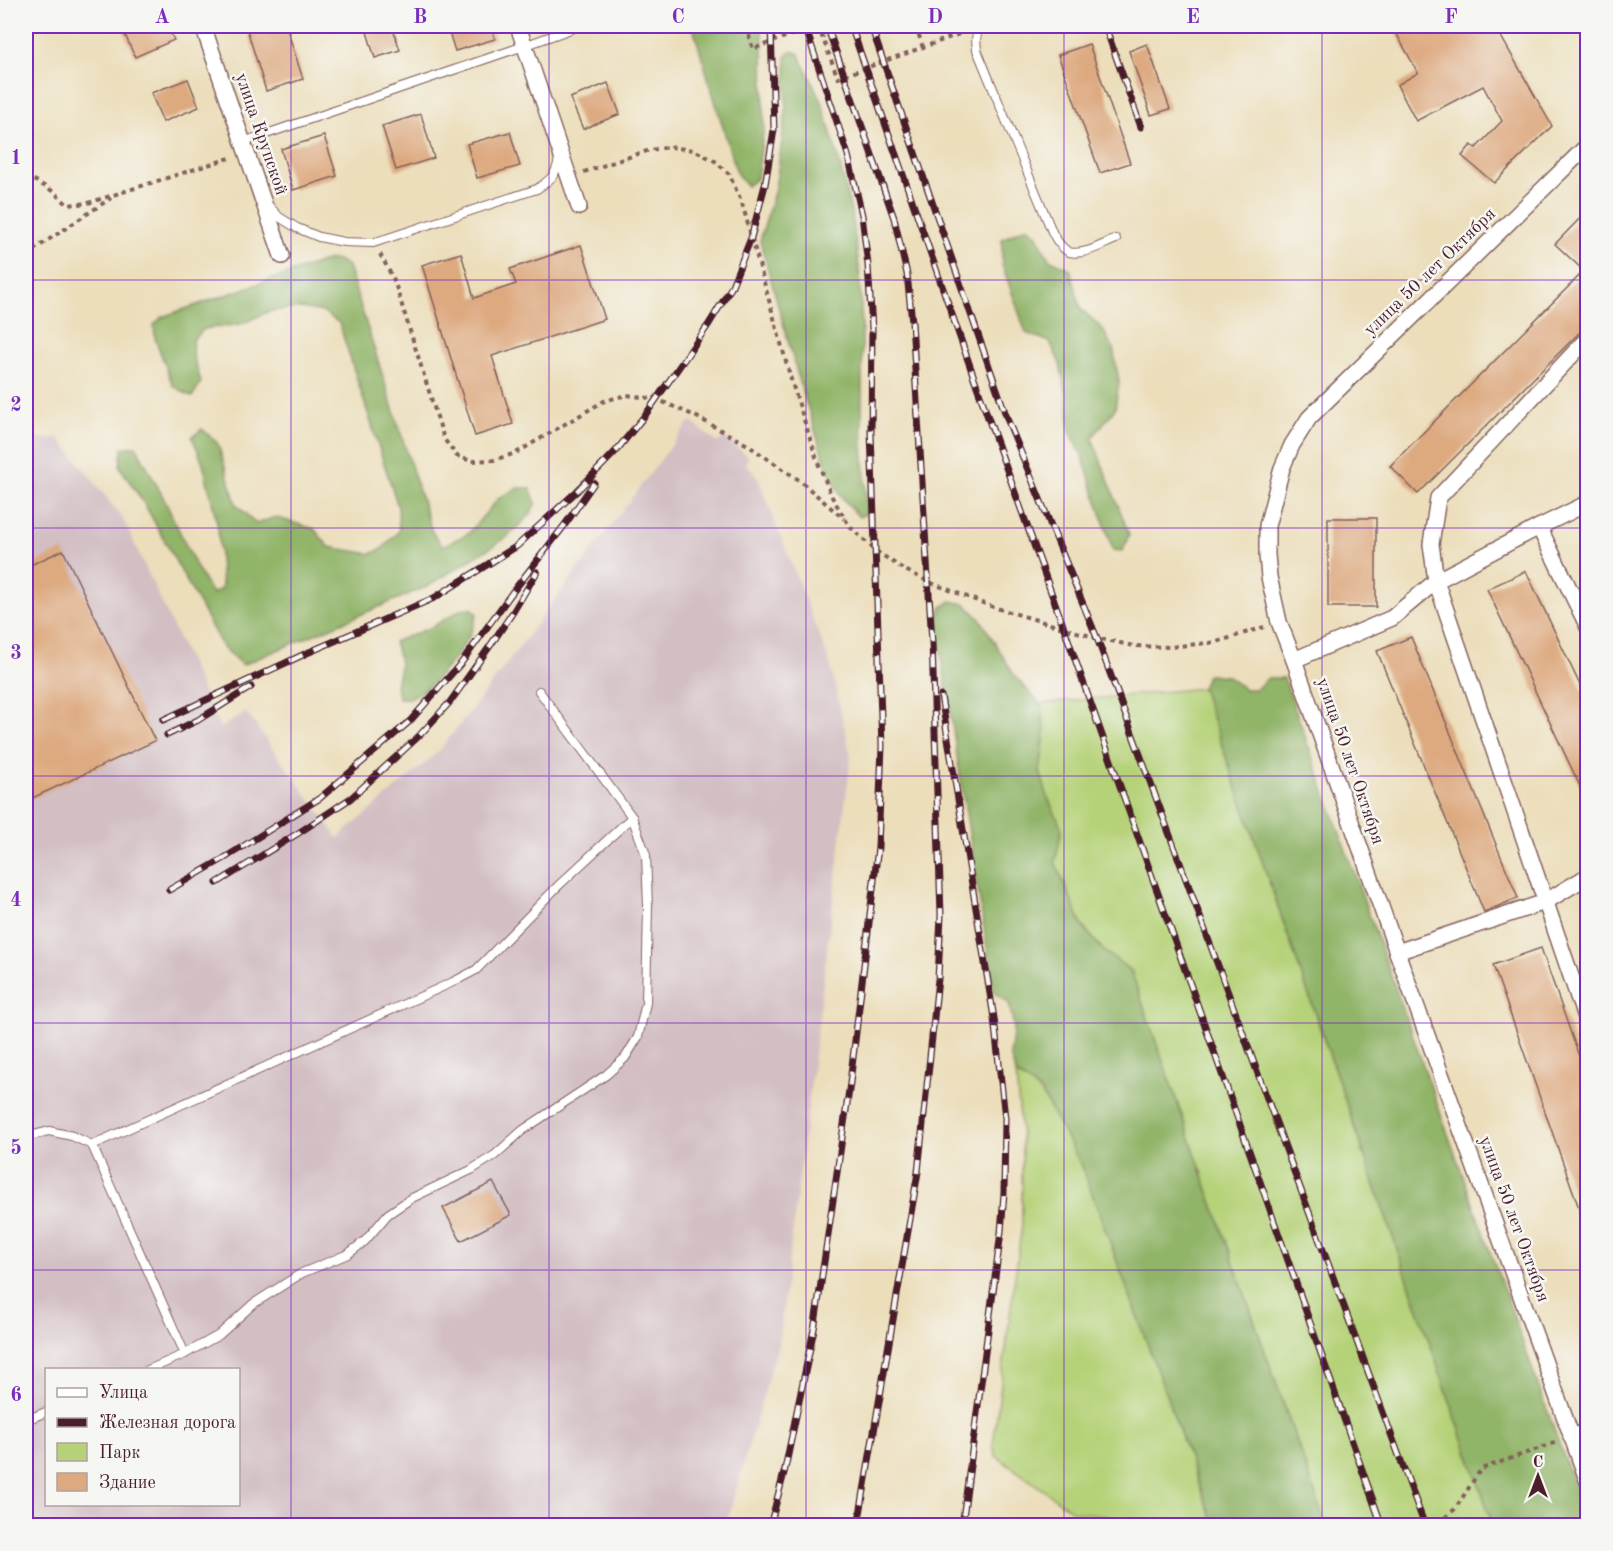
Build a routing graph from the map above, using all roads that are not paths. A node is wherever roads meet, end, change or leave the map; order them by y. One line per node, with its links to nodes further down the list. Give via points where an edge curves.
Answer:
1 (203, 26): 7 (street, улица Крупской)
2 (518, 26): 5 (street)
3 (579, 26): 5 (lane)
4 (978, 27): 11 (lane, via 977,50 1060,246 1069,252 1083,252)
5 (524, 46): 7 (lane); 8 (street)
6 (1587, 145): 18 (street, улица 50 лет Октября, via 1309,418 1292,445 1282,468 1268,526 1267,555 1279,622)
7 (245, 148): 9 (street, улица Крупской)
8 (560, 151): 9 (lane, via 550,180 537,189 373,243 344,242 304,231 279,217); 10 (street)
9 (262, 198): 12 (street, улица Крупской)
10 (579, 207)
11 (1116, 239)
12 (282, 256)
13 (1587, 338): 16 (street, via 1438,498 1431,544)
14 (1587, 503): 15 (street)
15 (1539, 527): 16 (street); 17 (street)
16 (1436, 581): 18 (street, via 1392,618); 22 (street)
17 (1587, 627)
18 (1294, 660): 23 (street, улица 50 лет Октября)
19 (539, 691): 20 (lane)
20 (632, 817): 26 (lane, via 476,970); 27 (lane, via 646,855 646,1003 638,1037 624,1058 606,1075 522,1130 495,1155 412,1198 388,1214 348,1254 302,1273 253,1304 219,1335)
21 (1587, 876): 22 (street)
22 (1545, 902): 23 (street); 24 (street)
23 (1397, 952): 32 (street, улица 50 лет Октября)
24 (1587, 1026)
25 (26, 1137): 26 (lane, via 49,1131)
26 (92, 1145): 27 (lane)
27 (185, 1354): 28 (lane)
28 (153, 1368)
29 (45, 1412): 30 (lane)
30 (26, 1420)
31 (1587, 1431): 32 (street)
32 (1571, 1437): 33 (street, улица 50 лет Октября)
33 (1587, 1482)

